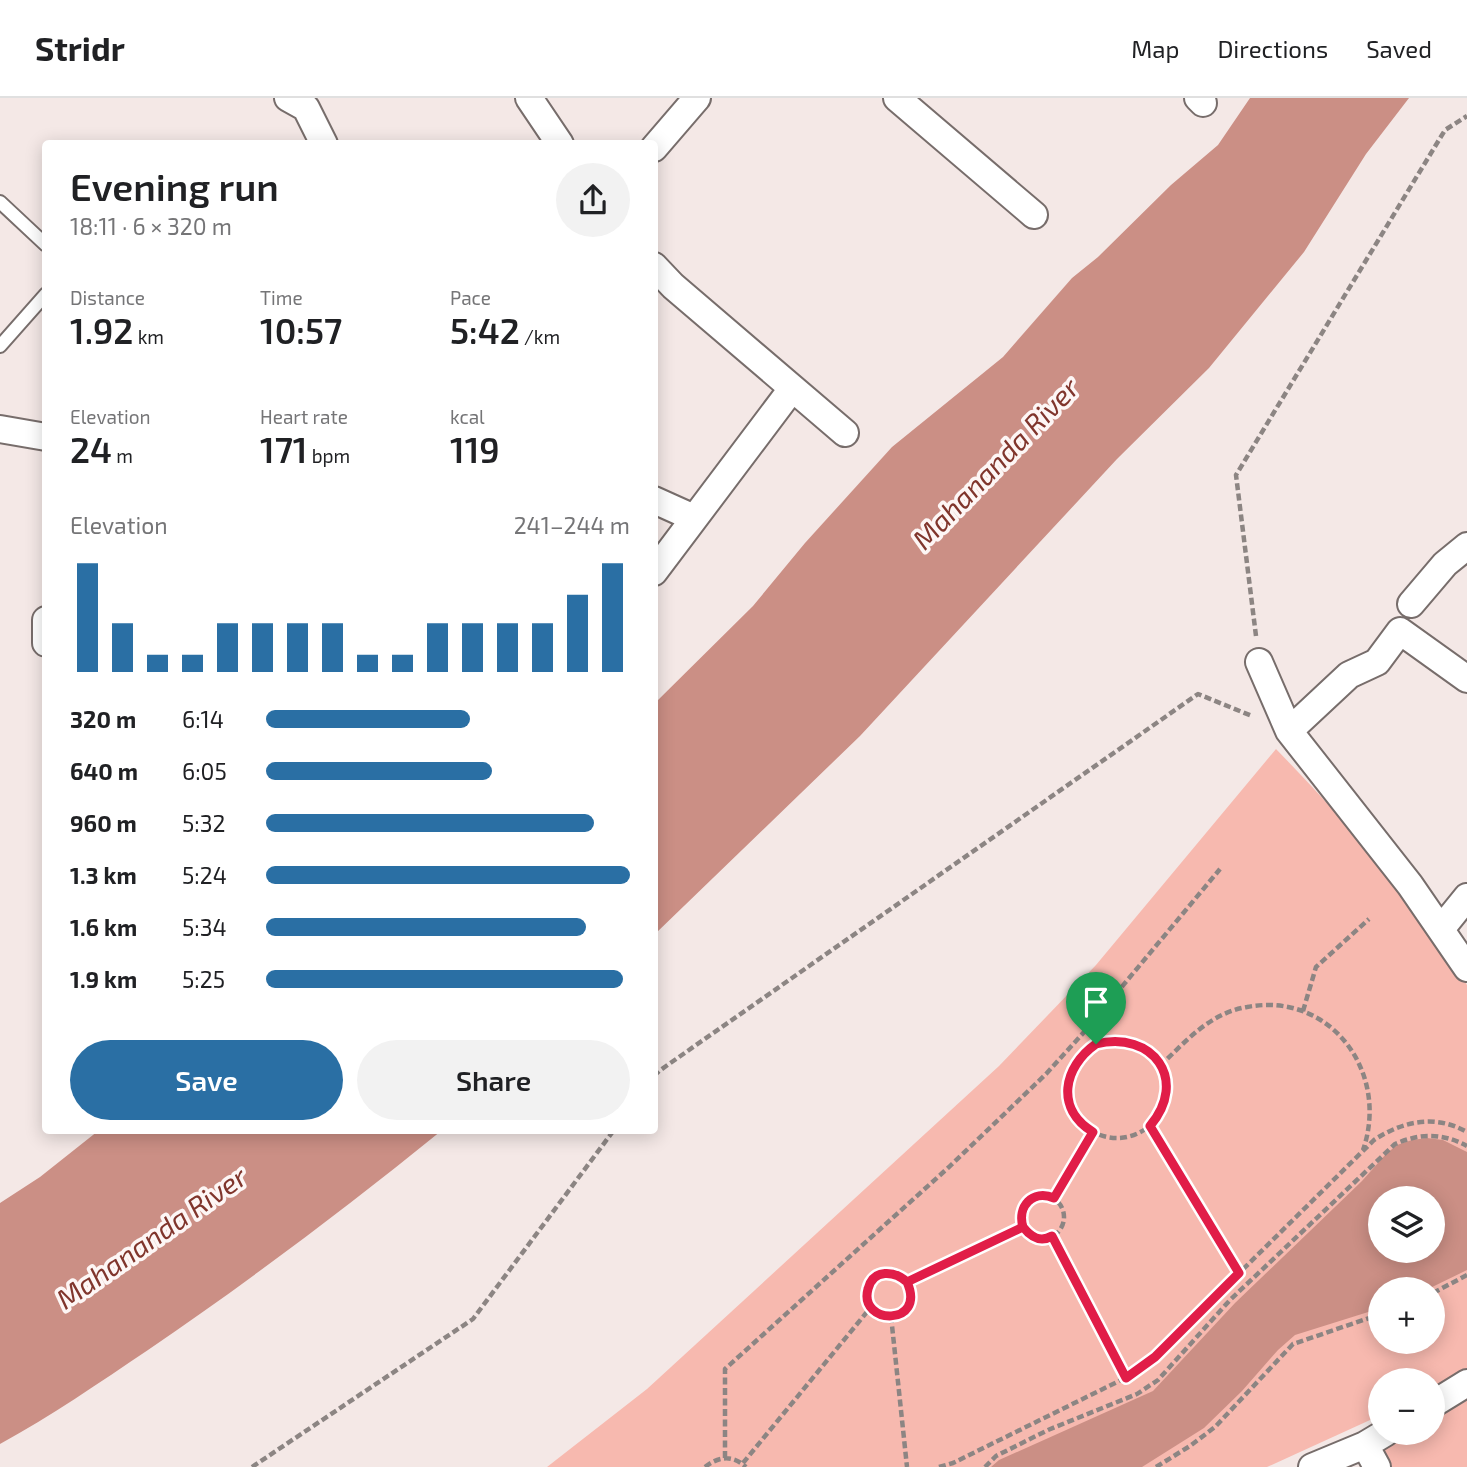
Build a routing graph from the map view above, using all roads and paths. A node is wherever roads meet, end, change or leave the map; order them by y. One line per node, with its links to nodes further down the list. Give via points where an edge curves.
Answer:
1 (529, 98): 7 (street)
2 (697, 98): 8 (street)
3 (897, 98): 10 (street)
4 (302, 101): 6 (street)
5 (1467, 116): 25 (path, via 1445,130 1236,475)
6 (322, 140)
7 (557, 140)
8 (658, 143)
9 (0, 202): 11 (lane)
10 (1034, 215)
11 (42, 241)
12 (658, 270): 15 (street)
13 (42, 299): 14 (lane)
14 (0, 346)
15 (792, 390): 17 (street); 21 (street)
16 (0, 429): 18 (street); 19 (street)
17 (845, 433)
18 (0, 436)
19 (42, 436)
20 (658, 501): 21 (street)
21 (694, 517): 23 (street)
22 (1467, 546): 24 (street)
23 (658, 566)
24 (1411, 604)
25 (1259, 662): 27 (street)
26 (1467, 679): 27 (street, via 1400,631 1377,662 1349,675)
27 (1289, 731): 31 (street); 37 (path, via 1198,694)
28 (1220, 869): 34 (path)
29 (1467, 897): 31 (street)
30 (1369, 919): 33 (path, via 1316,967)
31 (1441, 929): 32 (street)
32 (1467, 968)
33 (1303, 1012): 36 (path, via 1265,1005 1228,1012 1211,1020); 43 (path, via 1349,1045 1366,1079 1371,1117)
34 (1089, 1026): 35 (path); 58 (path, via 981,1136 725,1369)
35 (1098, 1044): 36 (path, via 1110,1040 1138,1044); 39 (path, via 1075,1063 1068,1090 1075,1116)
36 (1160, 1066): 38 (path, via 1167,1089 1165,1103)
37 (658, 1073)
38 (1150, 1126): 39 (path, via 1125,1138); 47 (path)
39 (1093, 1132): 44 (path)
40 (1467, 1132): 43 (path, via 1442,1122 1406,1124 1374,1140)
41 (611, 1134): 60 (path, via 473,1319)
42 (1467, 1146): 64 (path, via 1432,1135 1395,1144 1230,1300 1158,1380 1137,1394 996,1456)
43 (1361, 1154): 47 (path)
44 (1054, 1198): 45 (path, via 1047,1195 1028,1200 1020,1218); 46 (path, via 1065,1217)
45 (1023, 1227): 46 (path, via 1038,1239); 49 (path)
46 (1052, 1236): 54 (path)
47 (1239, 1273): 54 (path, via 1155,1357)
48 (1467, 1275): 50 (path)
49 (907, 1282): 51 (path, via 900,1275 881,1274 868,1289); 52 (path, via 911,1301)
50 (1445, 1287)
51 (871, 1307): 52 (path); 59 (path)
52 (891, 1317): 62 (path)
53 (1368, 1318): 65 (path, via 1293,1344 1215,1427)
54 (1126, 1378): 63 (path)
55 (1467, 1383): 56 (street)
56 (1445, 1397)
57 (1376, 1448): 66 (street)
58 (726, 1458): 59 (path); 61 (path)
59 (745, 1465)
60 (252, 1467)
61 (705, 1467)
62 (907, 1467)
63 (939, 1467)
64 (985, 1467)
65 (1156, 1467)
66 (1312, 1467)

